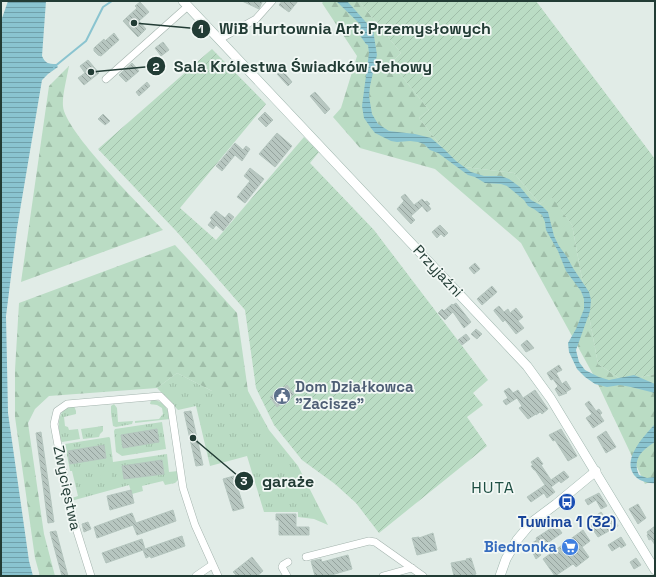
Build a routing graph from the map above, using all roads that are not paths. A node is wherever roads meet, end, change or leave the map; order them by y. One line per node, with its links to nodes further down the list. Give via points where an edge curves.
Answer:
1 (272, 1): 3 (street, via 256,19)
2 (185, 2): 3 (main road, Przyjaźni); 4 (street)
3 (220, 39): 5 (main road, Przyjaźni, via 517,356 548,394)
4 (106, 79)
5 (596, 471): 10 (main road, Przyjaźni); 17 (main road, via 532,522 506,558)
6 (306, 557): 9 (street, via 369,541 375,542)
7 (288, 562): 14 (street, via 282,567)
8 (212, 564): 11 (street, Zwycięstwa, via 183,488 171,407 160,396 67,404 57,411 54,424 70,509); 12 (street); 13 (street)
9 (412, 568): 15 (street); 16 (street)
10 (655, 570)
11 (91, 576)
12 (196, 576)
13 (218, 576)
14 (287, 576)
15 (383, 576)
16 (423, 576)
17 (500, 576)

